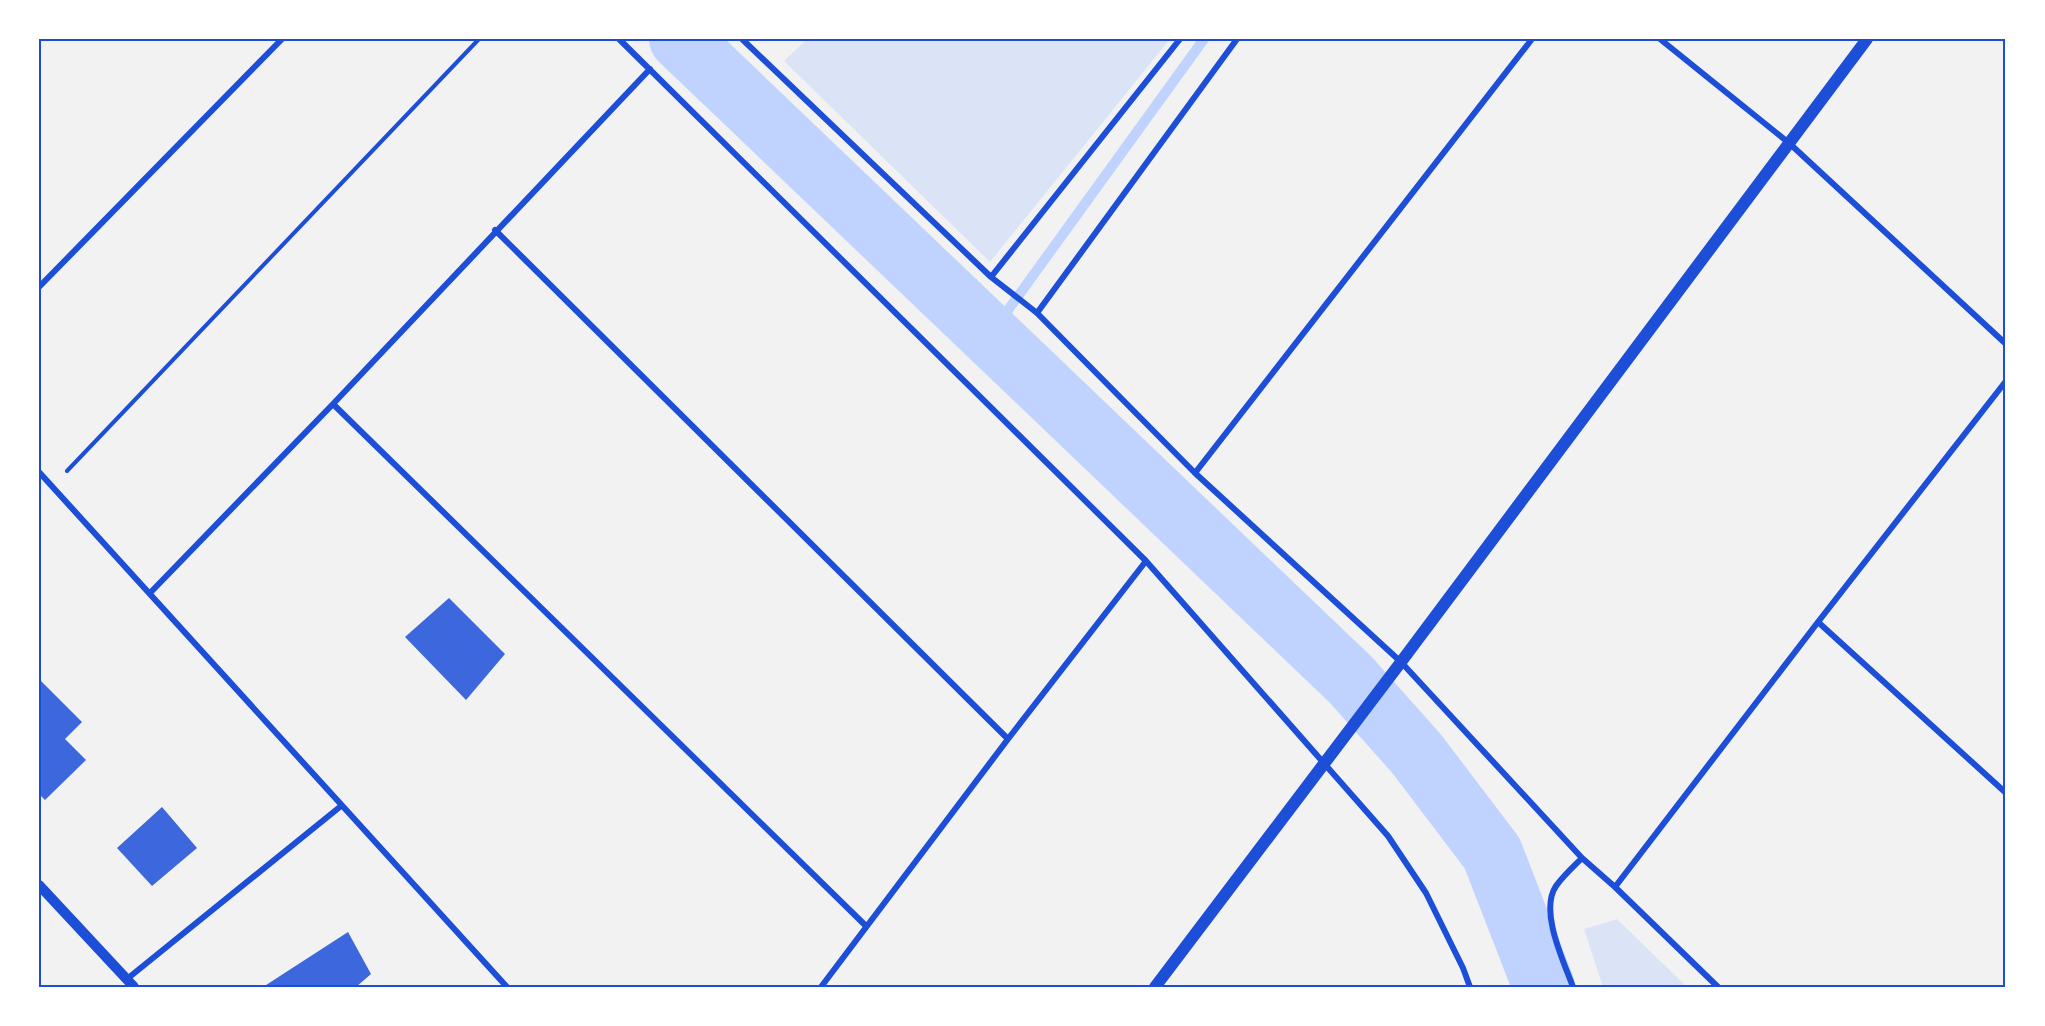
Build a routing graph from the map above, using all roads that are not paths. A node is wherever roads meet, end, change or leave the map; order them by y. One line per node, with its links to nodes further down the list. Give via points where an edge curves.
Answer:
1 (282, 39): 13 (street)
2 (619, 39): 9 (street)
3 (742, 39): 12 (street)
4 (1180, 39): 12 (street)
5 (1237, 39): 14 (street)
6 (1532, 39): 19 (street)
7 (1659, 39): 10 (street)
8 (1867, 39): 10 (main road)
9 (650, 69): 11 (street); 20 (street)
10 (1789, 143): 15 (street); 23 (main road)
11 (495, 230): 17 (street); 24 (street)
12 (991, 278): 14 (street)
13 (39, 287)
14 (1037, 313): 19 (street)
15 (2006, 344)
16 (2006, 381): 22 (street)
17 (333, 404): 21 (street); 31 (street)
18 (39, 472): 21 (street)
19 (1195, 473): 23 (street)
20 (1146, 561): 24 (street); 25 (street)
21 (151, 592): 27 (street)
22 (1818, 622): 26 (street); 30 (street)
23 (1401, 662): 25 (main road); 28 (street)
24 (1008, 739): 31 (street)
25 (1324, 762): 35 (main road); 36 (street, via 1388,836 1426,893)
26 (2006, 793)
27 (341, 806): 32 (street); 33 (street)
28 (1582, 858): 30 (street); 37 (street, via 1554,888 1549,910)
29 (39, 885): 32 (street)
30 (1615, 887): 38 (street)
31 (866, 926): 34 (street)
32 (130, 983)
33 (507, 987)
34 (821, 987)
35 (1155, 987)
36 (1470, 987)
37 (1573, 987)
38 (1718, 987)

